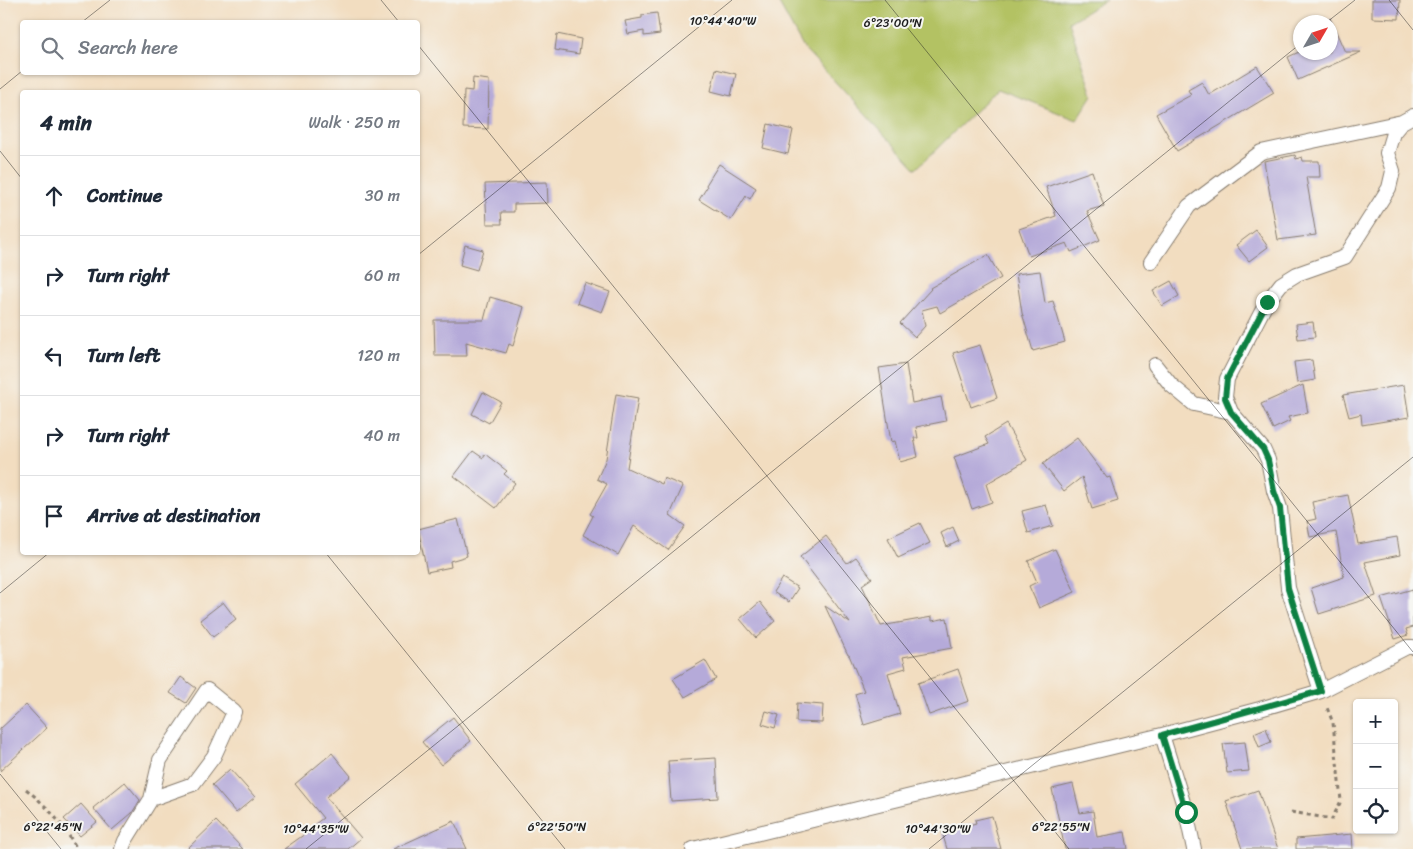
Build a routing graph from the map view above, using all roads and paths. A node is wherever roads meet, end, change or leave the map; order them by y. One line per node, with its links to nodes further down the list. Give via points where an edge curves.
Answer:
1 (1408, 119): 2 (street, via 1261,152 1189,206); 4 (street, via 1392,133 1388,153 1393,171 1389,188 1345,257 1297,274 1282,284 1267,302 1227,379 1225,398)
2 (1151, 262)
3 (1155, 365): 4 (street, via 1171,385 1194,404)
4 (1231, 412): 6 (street, via 1263,449 1268,460 1280,508 1288,588)
5 (1413, 647): 6 (street, via 1407,647)
6 (1321, 691): 7 (street); 10 (path, via 1334,723 1341,801 1332,819)
7 (1162, 735): 13 (street); 14 (street)
8 (26, 789): 11 (path, via 45,805)
9 (151, 799): 9 (street, via 193,784 214,756 234,712 207,690 160,760); 12 (street)
10 (1291, 812)
11 (77, 849)
12 (122, 849)
13 (693, 849)
14 (1194, 849)

